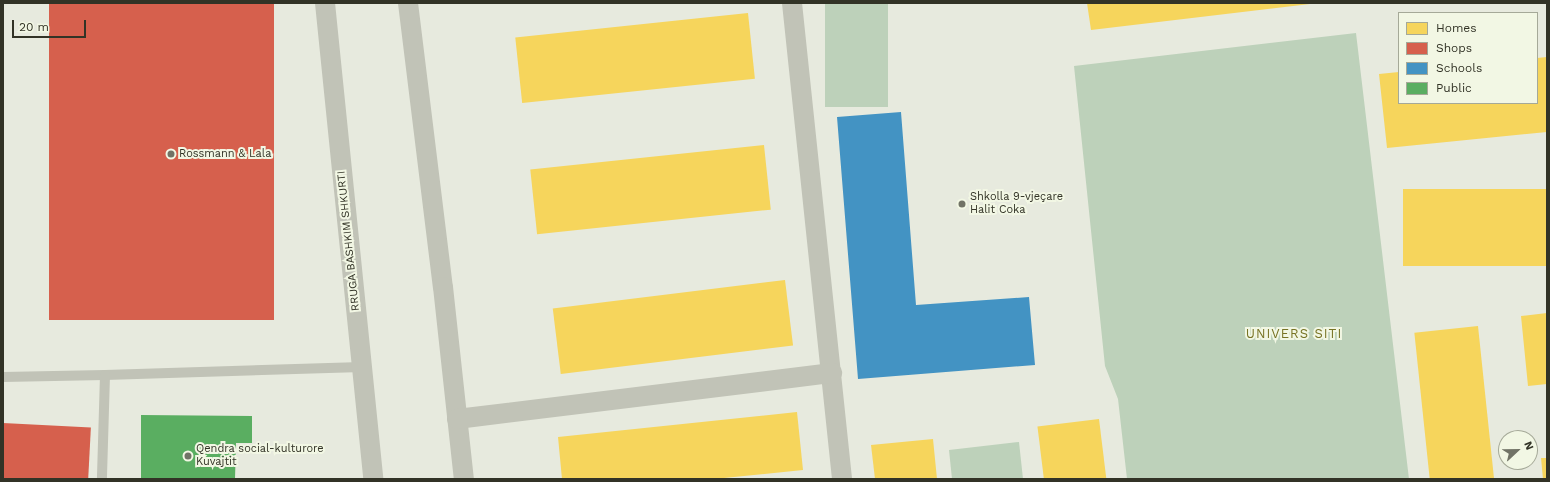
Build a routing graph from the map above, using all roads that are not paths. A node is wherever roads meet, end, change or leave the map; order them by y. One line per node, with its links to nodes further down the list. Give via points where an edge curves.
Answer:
1 (325, 3): 4 (street, RRUGA BASHKIM SHKURTI)
2 (408, 3): 8 (street)
3 (792, 3): 5 (street)
4 (362, 367): 6 (lane); 10 (street, RRUGA BASHKIM SHKURTI)
5 (832, 373): 8 (street); 12 (street)
6 (105, 375): 7 (lane); 9 (lane)
7 (3, 377)
8 (457, 419): 11 (street)
9 (102, 479)
10 (373, 479)
11 (464, 479)
12 (842, 479)

